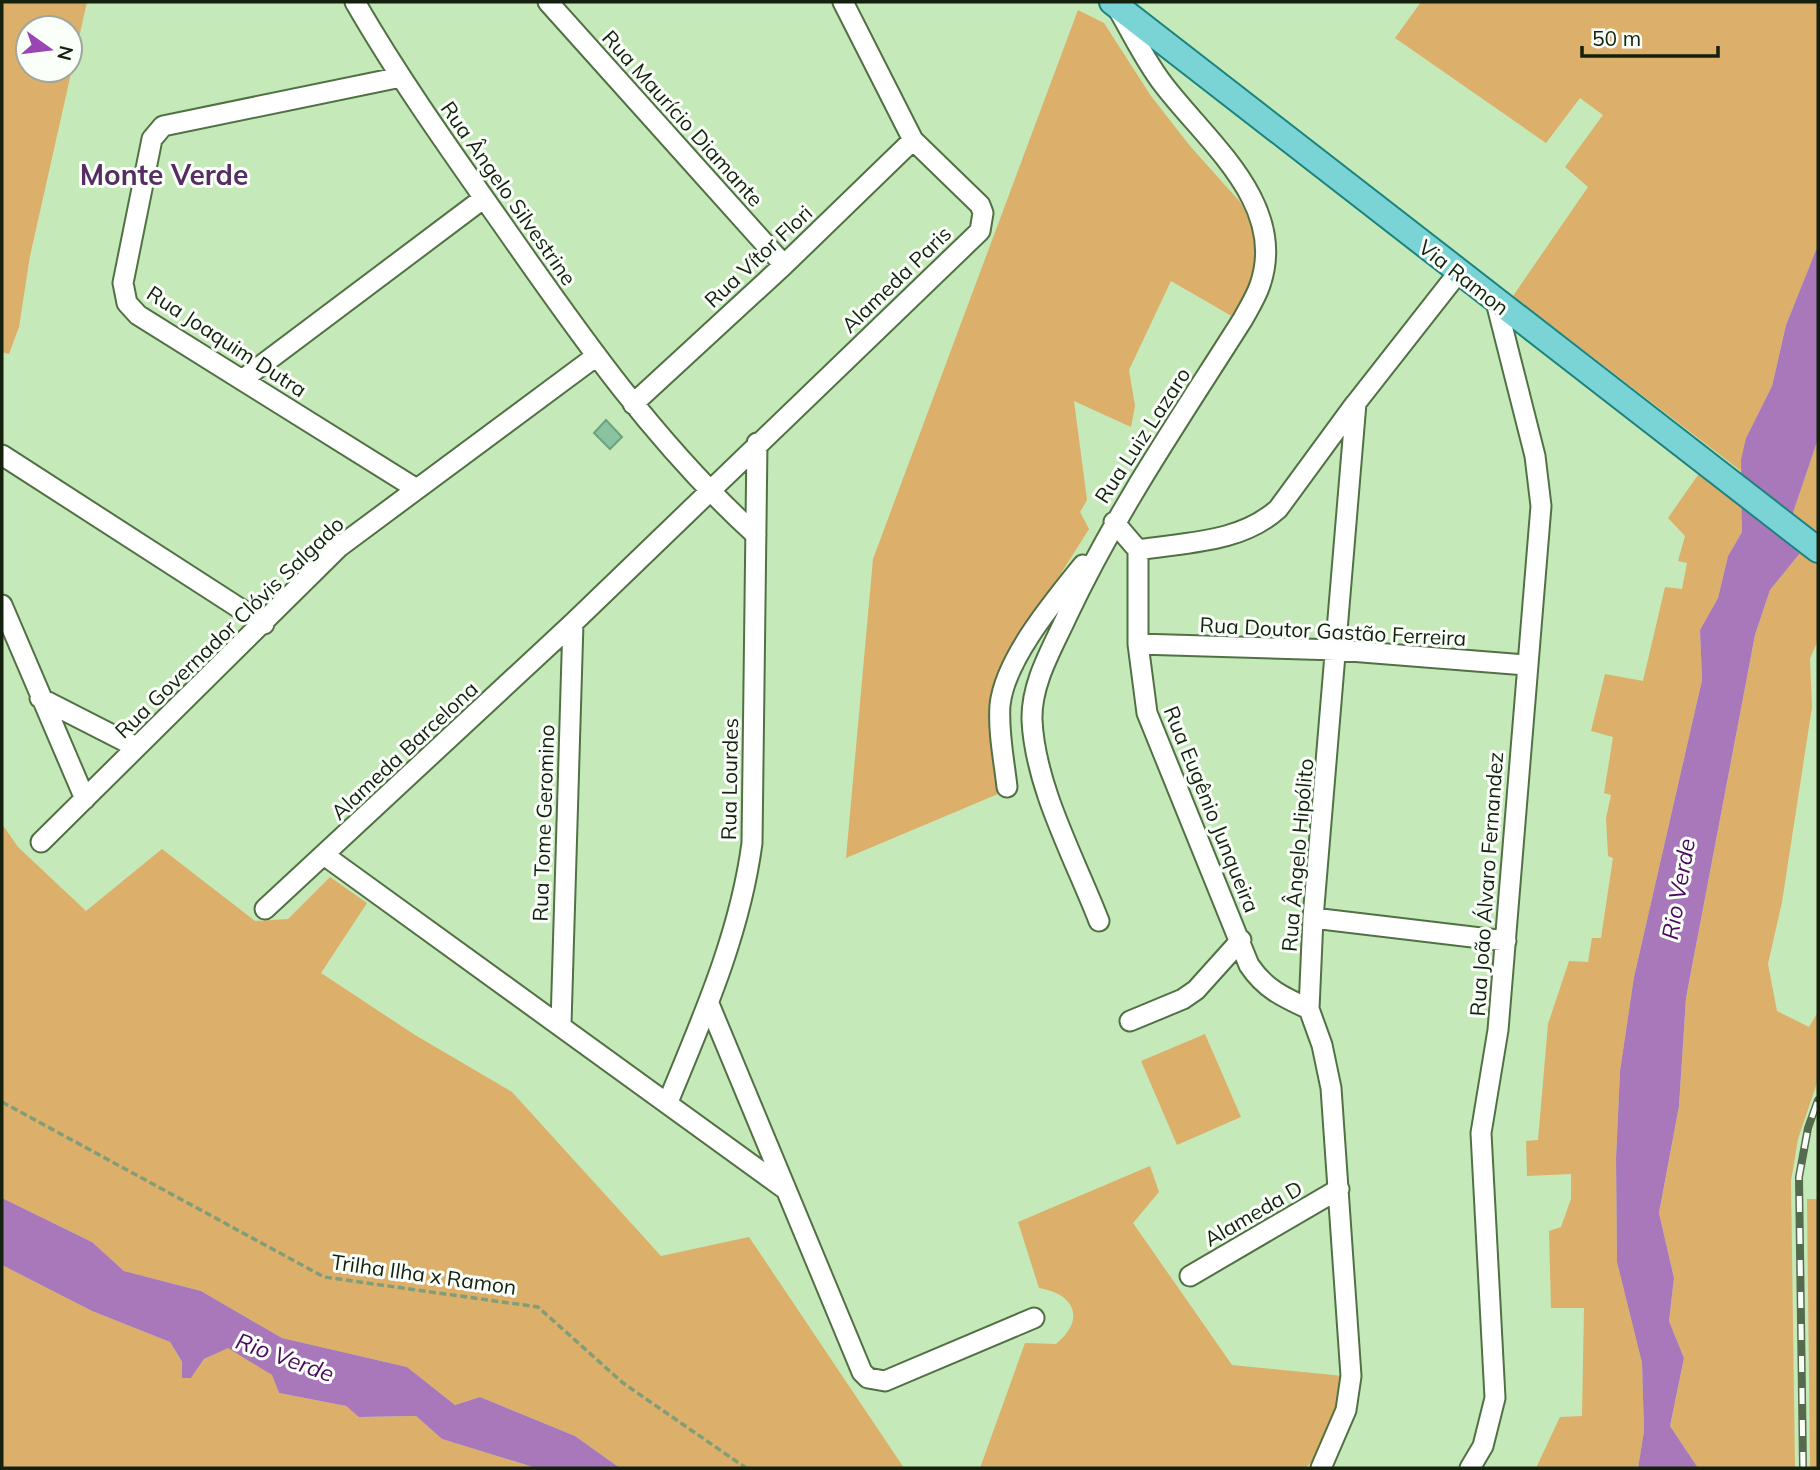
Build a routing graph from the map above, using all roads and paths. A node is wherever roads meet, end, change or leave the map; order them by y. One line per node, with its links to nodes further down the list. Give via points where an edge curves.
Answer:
1 (355, 2): 5 (street, Rua Ângelo Silvestrine)
2 (548, 2): 8 (street, Rua Maurício Diamante)
3 (842, 2): 6 (street, Alameda Paris)
4 (1114, 3): 9 (main road, Via Ramon); 19 (street, Rua Luiz Lazaro, via 1161,82 1245,185 1261,215 1266,250 1260,284 1243,319)
5 (401, 76): 7 (street, Rua Ângelo Silvestrine); 12 (street, Rua Joaquim Dutra, via 172,122 152,139 123,283 127,303 138,315)
6 (913, 140): 8 (street, Rua Vítor Flori); 15 (street, Alameda Paris, via 980,205 984,213 980,231)
7 (484, 198): 11 (street, Rua Ângelo Silvestrine); 12 (street)
8 (784, 265): 14 (street, Rua Vítor Flori)
9 (1458, 273): 10 (main road, Via Ramon); 13 (street)
10 (1496, 302): 23 (main road, Via Ramon); 29 (street, Rua João Álvaro Fernandez, via 1541,481)
11 (594, 357): 14 (street, Rua Ângelo Silvestrine); 17 (street, Rua Governador Clóvis Salgado)
12 (242, 380): 17 (street, Rua Joaquim Dutra)
13 (1356, 403): 22 (street, via 1278,509 1263,522 1241,534); 28 (street, Rua Ângelo Hipólito)
14 (633, 404): 18 (street, Rua Ângelo Silvestrine)
15 (757, 443): 18 (street, Alameda Paris); 20 (street, Rua Lourdes)
16 (2, 455): 25 (street)
17 (415, 488): 25 (street, Rua Governador Clóvis Salgado, via 339,547)
18 (710, 492): 20 (street, Rua Ângelo Silvestrine); 26 (street, Alameda Barcelona)
19 (1114, 522): 21 (street, Rua Luiz Lazaro); 22 (street)
20 (756, 535): 41 (street, Rua Lourdes, via 752,843 737,923)
21 (1102, 543): 32 (street, via 1056,599 1006,682 1000,730); 38 (street, Rua Luiz Lazaro, via 1041,671 1032,717 1040,771)
22 (1138, 550): 27 (street, Rua Eugênio Junqueira)
23 (1818, 550)
24 (2, 605): 30 (street)
25 (264, 624): 31 (street, Rua Governador Clóvis Salgado)
26 (573, 624): 35 (street, Alameda Barcelona); 44 (street, Rua Tome Geromino)
27 (1138, 644): 28 (street, Rua Doutor Gastão Ferreira); 39 (street, Rua Eugênio Junqueira, via 1147,713)
28 (1337, 650): 29 (street, Rua Doutor Gastão Ferreira); 37 (street, Rua Ângelo Hipólito)
29 (1526, 665): 40 (street, Rua João Álvaro Fernandez)
30 (40, 698): 31 (street); 33 (street)
31 (136, 747): 33 (street, Rua Governador Clóvis Salgado)
32 (1007, 787)
33 (85, 799): 34 (street, Rua Governador Clóvis Salgado)
34 (41, 842)
35 (324, 855): 36 (street, Alameda Barcelona); 44 (street)
36 (265, 909)
37 (1313, 918): 40 (street); 42 (street, Rua Ângelo Hipólito)
38 (1099, 921)
39 (1241, 940): 42 (street, Rua Eugênio Junqueira, via 1261,983); 43 (street, via 1196,990)
40 (1506, 941): 53 (street, Rua João Álvaro Fernandez, via 1498,1030 1481,1133 1495,1398 1483,1446)
41 (709, 1004): 46 (street, Rua Lourdes); 47 (street)
42 (1309, 1009): 48 (street, Rua Ângelo Hipólito, via 1331,1088)
43 (1129, 1021)
44 (561, 1024): 46 (street)
45 (2, 1102): 52 (path, Trilha Ilha x Ramon, via 324,1277 538,1307 623,1383)
46 (668, 1102): 47 (street)
47 (786, 1189): 50 (street, via 868,1378 886,1381)
48 (1339, 1189): 49 (street, Alameda D); 51 (street, Rua Ângelo Hipólito, via 1350,1392)
49 (1190, 1276)
50 (1034, 1318)
51 (1320, 1467)
52 (746, 1468)
53 (1470, 1468)

